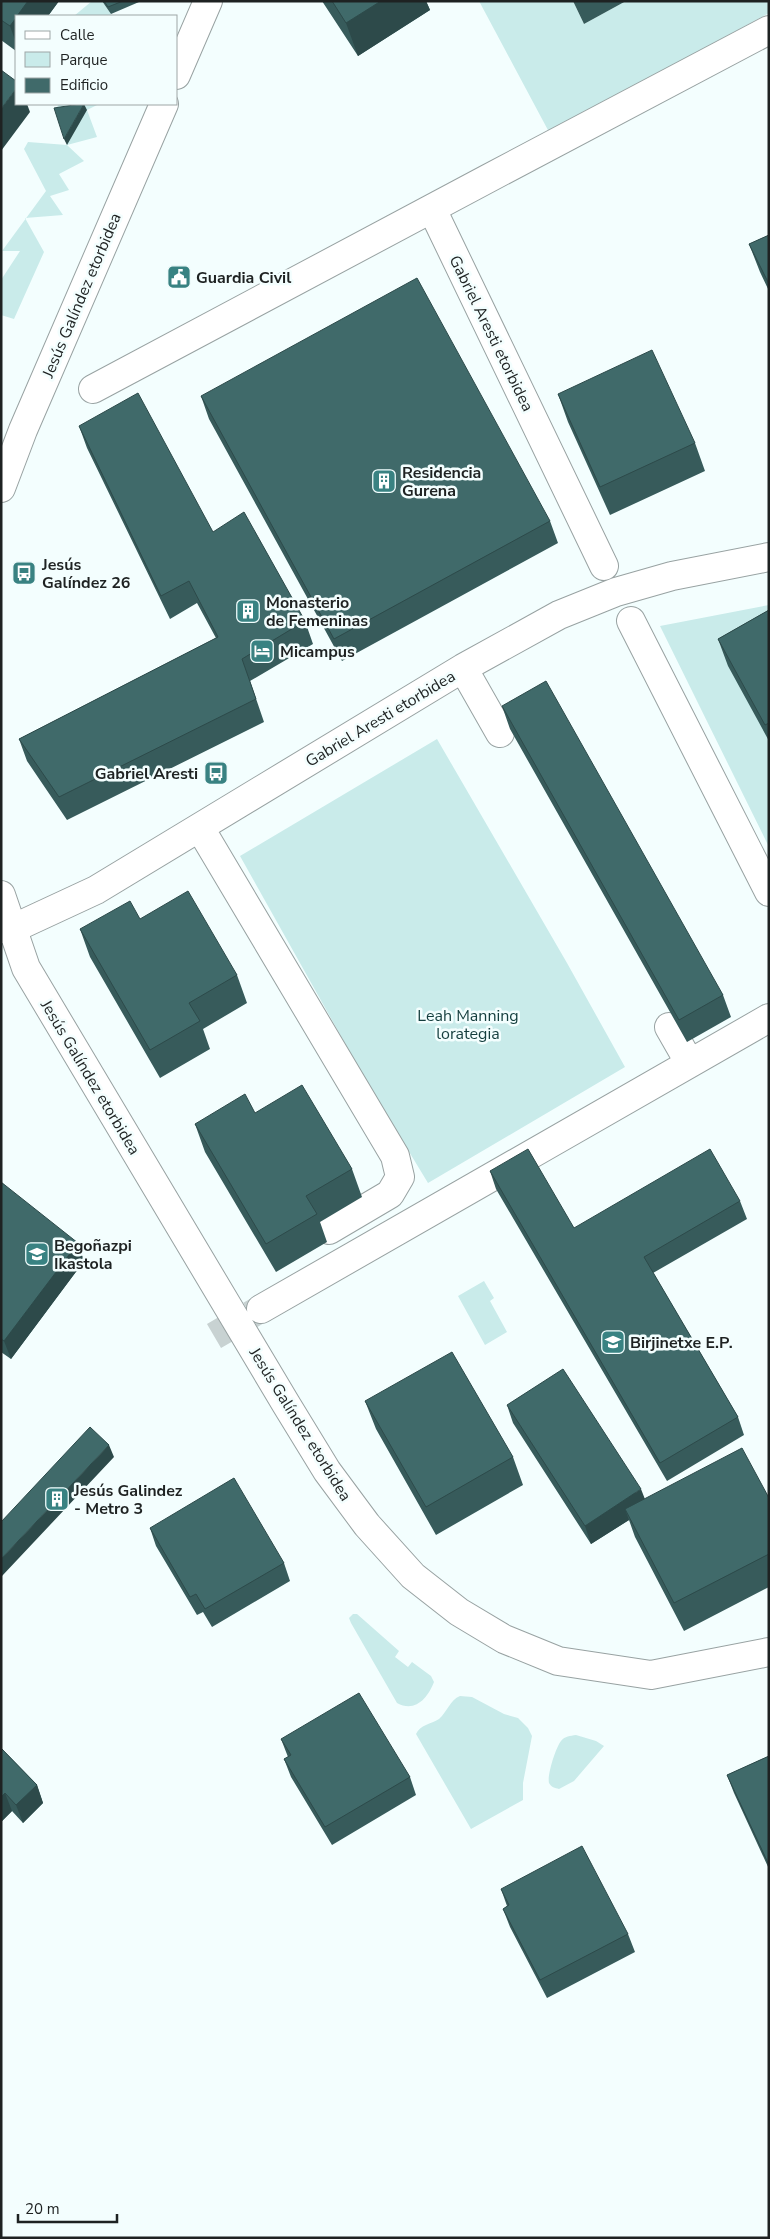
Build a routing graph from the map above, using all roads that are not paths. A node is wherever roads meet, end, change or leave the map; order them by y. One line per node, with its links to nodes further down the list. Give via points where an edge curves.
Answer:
1 (208, 1): 3 (street)
2 (769, 30): 5 (street)
3 (178, 71)
4 (164, 105): 7 (street, Jesús Galíndez etorbidea)
5 (432, 209): 6 (street); 9 (street, Gabriel Aresti etorbidea)
6 (93, 390)
7 (1, 488)
8 (769, 557): 11 (street, Gabriel Aresti etorbidea, via 672,576 616,592 559,615)
9 (604, 566)
10 (631, 621): 14 (street)
11 (463, 668): 12 (street); 13 (street, Gabriel Aresti etorbidea)
12 (500, 733)
13 (200, 828): 16 (street, Gabriel Aresti etorbidea, via 96,890); 20 (street, via 395,1156 400,1177 390,1194)
14 (769, 892)
15 (1, 895): 16 (street, Jesús Galíndez etorbidea)
16 (6, 930): 22 (street, Jesús Galíndez etorbidea, via 322,1462 366,1525 413,1576 459,1612 504,1639 558,1661 651,1675)
17 (769, 1018): 19 (street)
18 (669, 1027): 19 (street)
19 (689, 1062): 21 (street)
20 (329, 1230)
21 (261, 1310)
22 (769, 1652)

